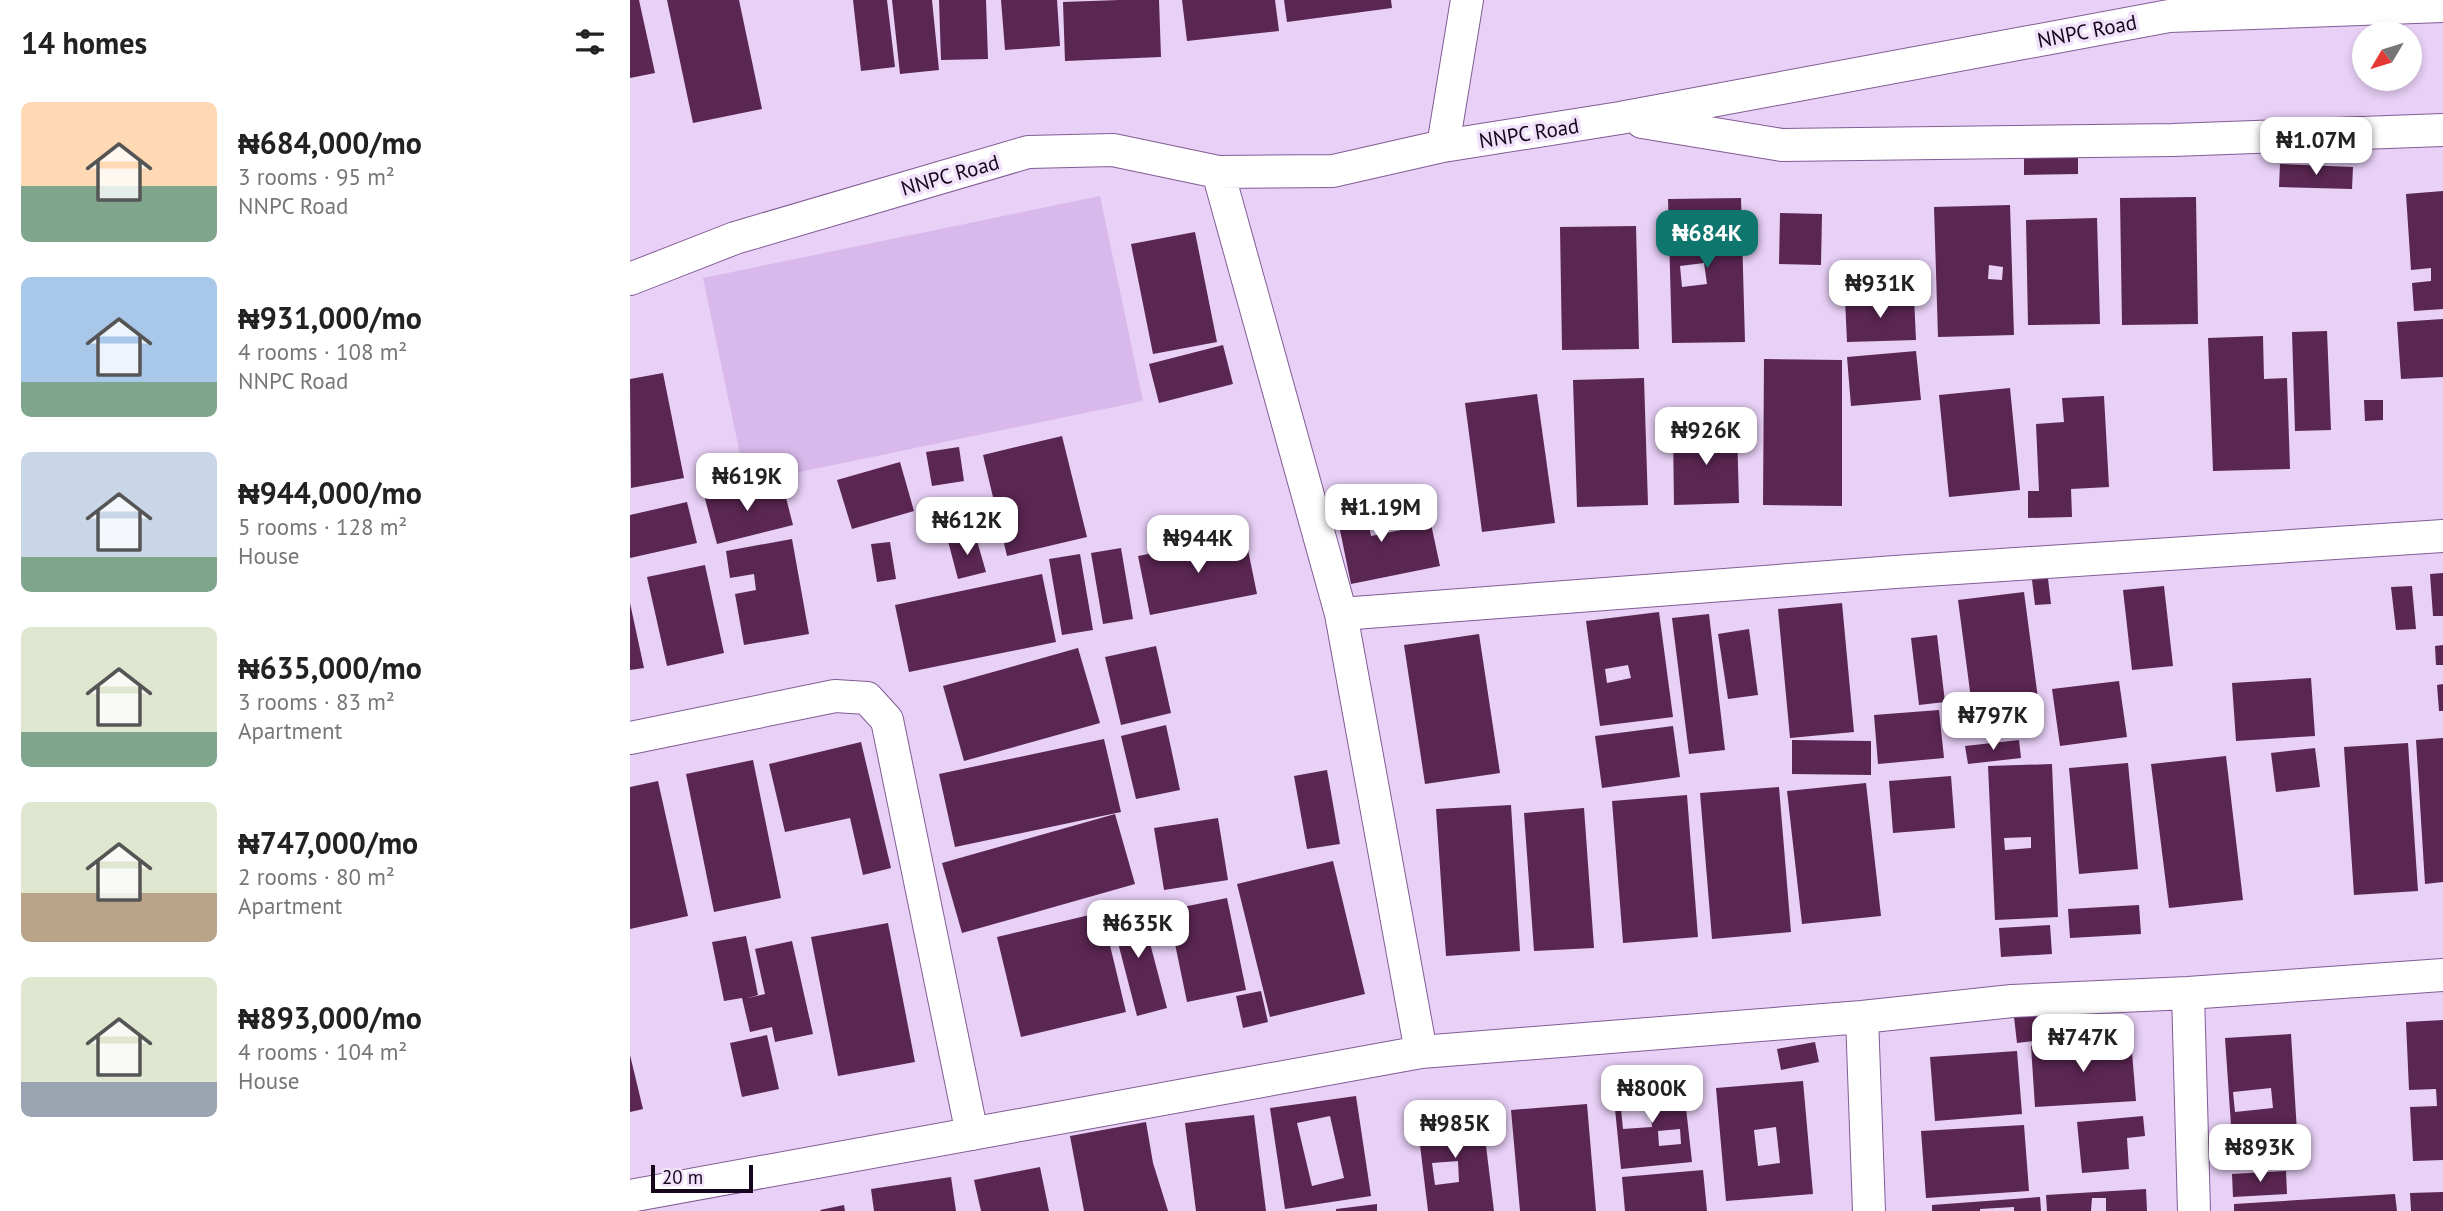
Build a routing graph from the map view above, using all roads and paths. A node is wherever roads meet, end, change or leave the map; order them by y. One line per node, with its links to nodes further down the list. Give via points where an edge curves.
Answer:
1 (1467, 0): 6 (street)
2 (2443, 6): 3 (street, NNPC Road)
3 (2170, 8): 4 (street, NNPC Road)
4 (1620, 118): 5 (street, via 1782,145 2173,140); 6 (street, NNPC Road)
5 (2443, 130)
6 (1443, 146): 7 (street, NNPC Road, via 1334,171)
7 (1218, 173): 8 (street, NNPC Road, via 1113,150 1028,152 735,238); 10 (street)
8 (630, 279)
9 (2443, 536): 10 (street)
10 (1341, 614): 15 (street)
11 (630, 738): 16 (street, via 835,696 867,698 887,720)
12 (2443, 975): 13 (street)
13 (2188, 993): 14 (street, via 2012,1001); 19 (street)
14 (1862, 1017): 15 (street); 18 (street)
15 (1421, 1052): 16 (street)
16 (972, 1134): 17 (street)
17 (630, 1196)
18 (1869, 1211)
19 (2194, 1211)

